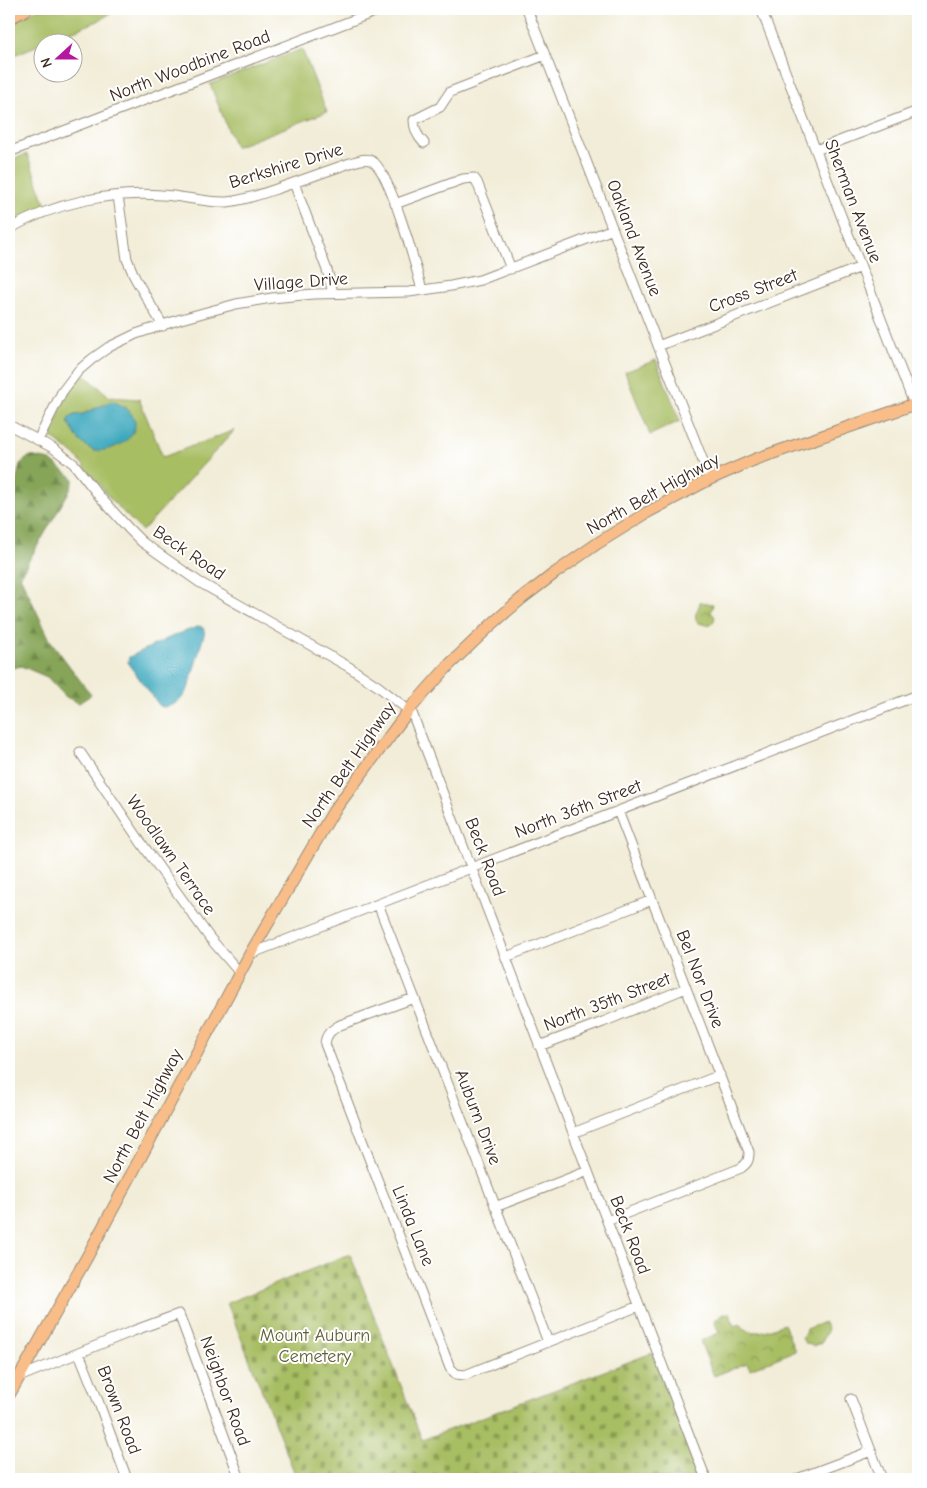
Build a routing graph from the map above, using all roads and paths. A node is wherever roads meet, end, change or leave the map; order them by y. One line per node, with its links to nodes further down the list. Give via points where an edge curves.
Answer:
1 (26, 9): 5 (highway)
2 (382, 9): 10 (street, North Woodbine Road)
3 (527, 9): 6 (street, Oakland Avenue)
4 (761, 9): 9 (street, Sherman Avenue)
5 (9, 18)
6 (545, 54): 8 (street, via 450,92 440,106 414,120 419,138); 14 (street, Oakland Avenue)
7 (918, 111): 9 (street)
8 (424, 143)
9 (816, 150): 16 (street, Sherman Avenue)
10 (9, 152)
11 (294, 183): 12 (street, Berkshire Drive, via 242,200 224,202 161,195); 13 (street, Berkshire Drive, via 363,159 370,160 378,165); 19 (street)
12 (118, 196): 15 (street, Berkshire Drive, via 62,206 33,216); 20 (street, via 127,259)
13 (395, 204): 17 (street, via 474,178); 18 (street, Berkshire Drive)
14 (612, 229): 17 (street, Village Drive); 21 (street, Oakland Avenue)
15 (9, 230)
16 (860, 267): 21 (street, Cross Street); 22 (street, Sherman Avenue)
17 (511, 269): 18 (street, Village Drive, via 480,280)
18 (422, 290): 19 (street, Village Drive)
19 (333, 293): 20 (street, Village Drive, via 236,304)
20 (163, 326): 24 (street, Village Drive, via 109,347 78,371 62,392)
21 (658, 346): 25 (street, Oakland Avenue)
22 (916, 403): 25 (main road, North Belt Highway, via 756,459)
23 (9, 425): 24 (street, Beck Road)
24 (38, 440): 27 (street, Beck Road, via 74,464 142,542 199,582 349,667)
25 (710, 479): 27 (main road, North Belt Highway, via 598,543 521,599 450,664)
26 (918, 695): 29 (street, North 36th Street)
27 (409, 710): 30 (street, Beck Road); 33 (main road, North Belt Highway, via 333,812)
28 (80, 752): 35 (street, Woodlawn Terrace, via 209,937)
29 (618, 811): 30 (street, North 36th Street); 31 (street, Bel Nor Drive)
30 (472, 868): 32 (street, North 36th Street); 34 (street, Beck Road)
31 (652, 900): 34 (street); 36 (street, Bel Nor Drive)
32 (378, 904): 33 (street, North 36th Street); 37 (street, Auburn Drive)
33 (250, 954): 35 (main road, North Belt Highway)
34 (506, 957): 38 (street, Beck Road)
35 (240, 973): 47 (main road, North Belt Highway)
36 (686, 988): 38 (street, North 35th Street); 39 (street, Bel Nor Drive)
37 (414, 998): 42 (street, Auburn Drive); 45 (street, Linda Lane, via 340,1025 329,1032 326,1044 450,1368 456,1374 465,1375)
38 (540, 1046): 40 (street, Beck Road)
39 (720, 1075): 40 (street); 43 (street, Bel Nor Drive, via 749,1152 747,1164)
40 (573, 1133): 41 (street, Beck Road)
41 (588, 1171): 42 (street); 43 (street, Beck Road)
42 (495, 1207): 45 (street, Auburn Drive)
43 (607, 1221): 44 (street, Beck Road)
44 (639, 1306): 45 (street); 53 (street, Beck Road)
45 (548, 1342)
46 (79, 1354): 47 (street); 51 (street, Brown Road); 52 (street, Neighbor Road, via 179,1314)
47 (19, 1377): 48 (main road, North Belt Highway)
48 (9, 1395)
49 (851, 1398): 50 (street)
50 (871, 1451): 54 (street); 55 (street)
51 (127, 1479)
52 (240, 1479)
53 (706, 1479)
54 (797, 1479)
55 (882, 1479)

